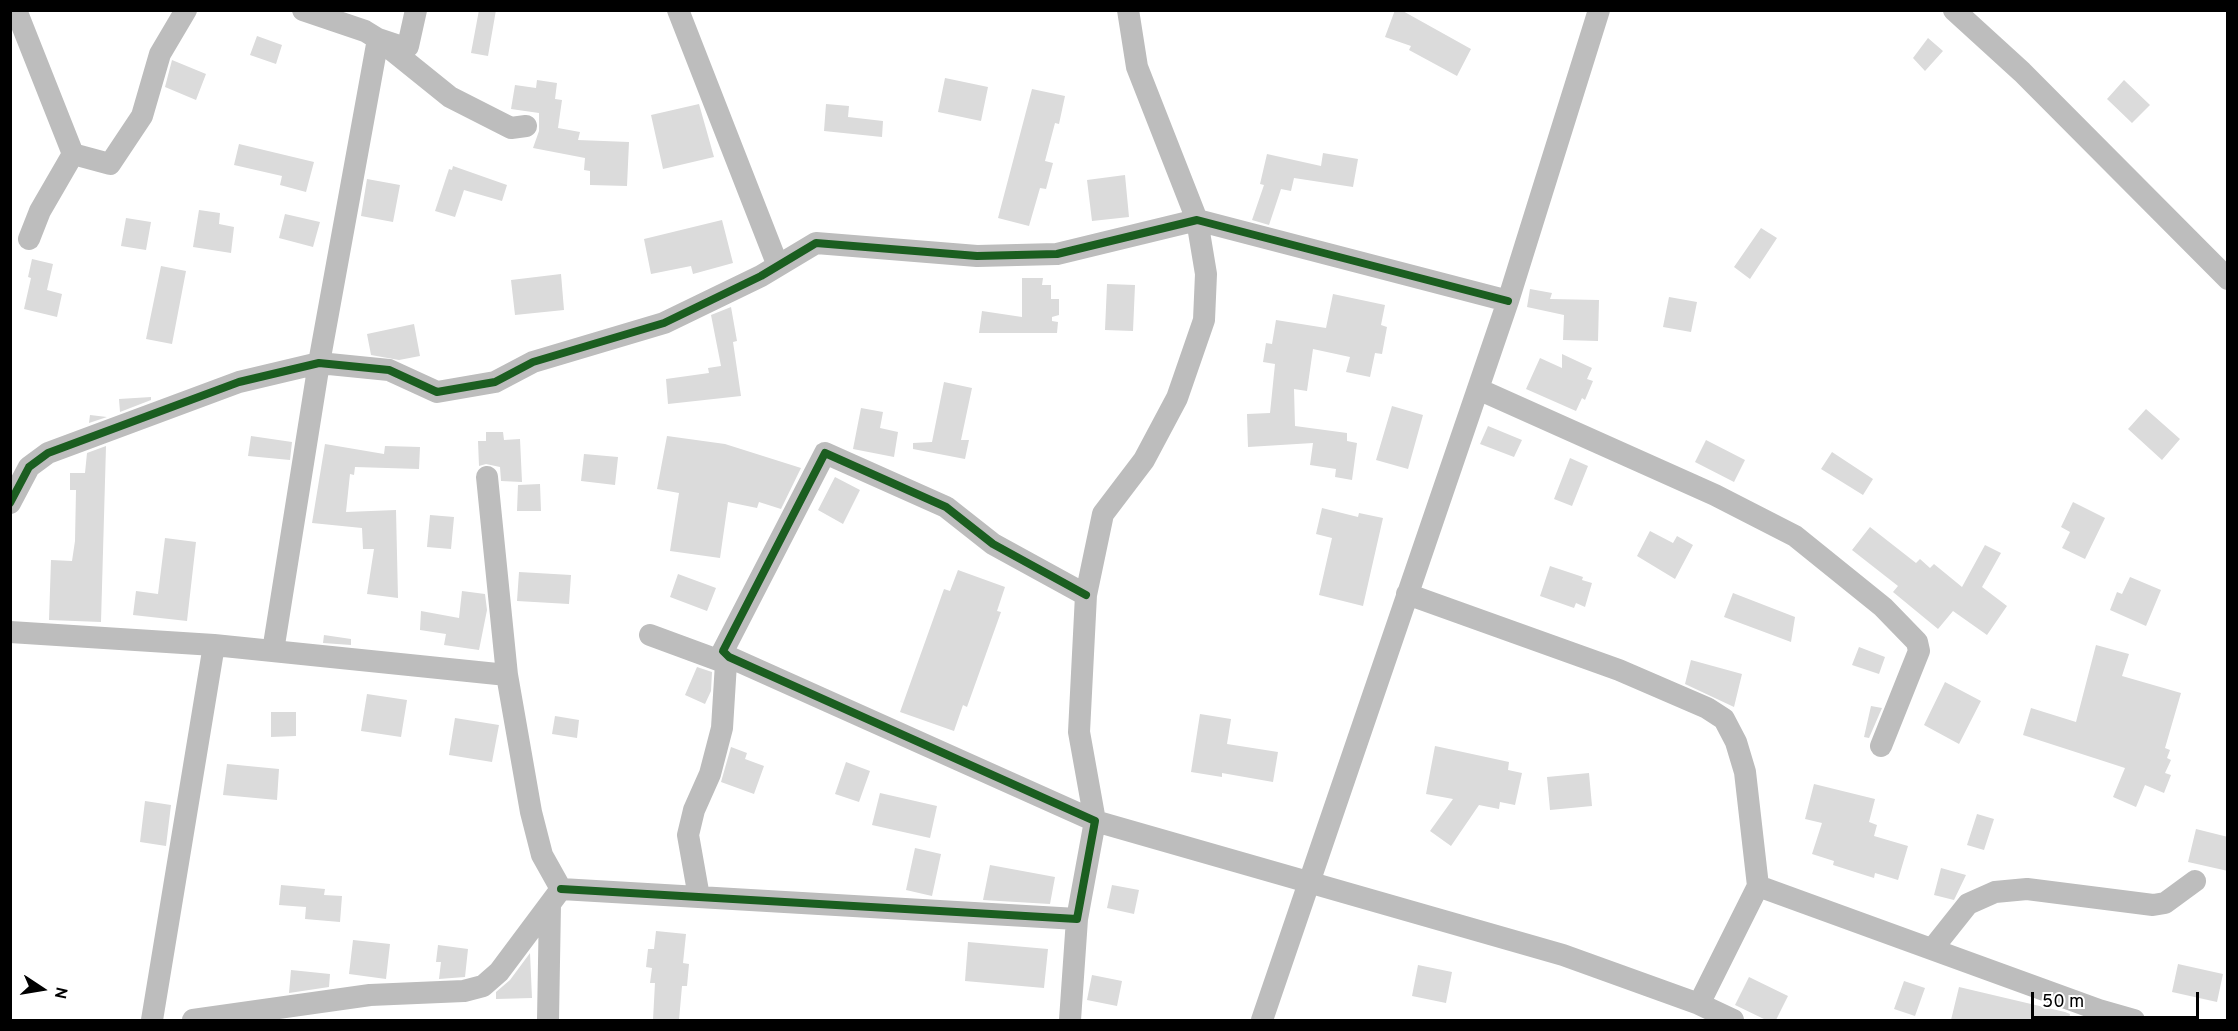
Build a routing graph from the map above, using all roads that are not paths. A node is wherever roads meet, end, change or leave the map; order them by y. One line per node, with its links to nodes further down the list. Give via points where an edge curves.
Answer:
1 (16, 10): 11 (street)
2 (186, 10): 11 (street, via 160,54 142,116 110,164)
3 (303, 10): 9 (street)
4 (416, 10): 9 (street, via 408,46)
5 (678, 10): 14 (street)
6 (1128, 10): 12 (street, via 1137,67)
7 (1599, 10): 16 (street)
8 (1954, 10): 15 (street, via 2022,72)
9 (378, 39): 10 (street, via 450,97 511,128); 17 (street)
10 (526, 126)
11 (73, 154): 13 (street, via 40,211)
12 (1197, 220): 14 (street, via 1057,254 977,256 816,243); 16 (street); 21 (street, via 1206,274 1204,320 1177,398 1144,460 1103,514)
13 (29, 239)
14 (778, 266): 17 (street, via 664,323 533,362 495,382 437,392 389,370)
15 (2228, 279)
16 (1508, 301): 18 (street)
17 (319, 363): 20 (street, via 239,382 48,453 29,467); 26 (street)
18 (1478, 389): 22 (street); 28 (street, via 1715,495 1795,536 1882,608 1917,642 1919,651)
19 (487, 477): 27 (street)
20 (10, 503)
21 (1086, 594): 29 (street, via 1079,732); 29 (street, via 993,544 946,507 825,453 723,651)
22 (1407, 594): 30 (street); 32 (street, via 1619,670 1724,719 1745,772)
23 (10, 632): 25 (street)
24 (650, 635): 34 (street, via 726,663 722,728 688,835)
25 (214, 645): 26 (street); 38 (street)
26 (273, 651): 27 (street)
27 (507, 675): 33 (street, via 533,822)
28 (1881, 746)
29 (1095, 821): 30 (street); 35 (street)
30 (1308, 881): 37 (street, via 1563,955); 42 (street)
31 (2195, 881): 36 (street, via 2165,903 2153,905 2027,889 1995,892 1968,904)
32 (1758, 886): 36 (street); 37 (street)
33 (556, 896): 34 (street); 39 (street, via 499,972 483,986 464,991 370,995); 40 (street)
34 (699, 897): 35 (street)
35 (1077, 918): 41 (street)
36 (1933, 948): 44 (street)
37 (1699, 1004): 43 (street)
38 (152, 1020)
39 (193, 1020)
40 (548, 1020)
41 (1070, 1020)
42 (1262, 1020)
43 (1733, 1020)
44 (2134, 1020)

